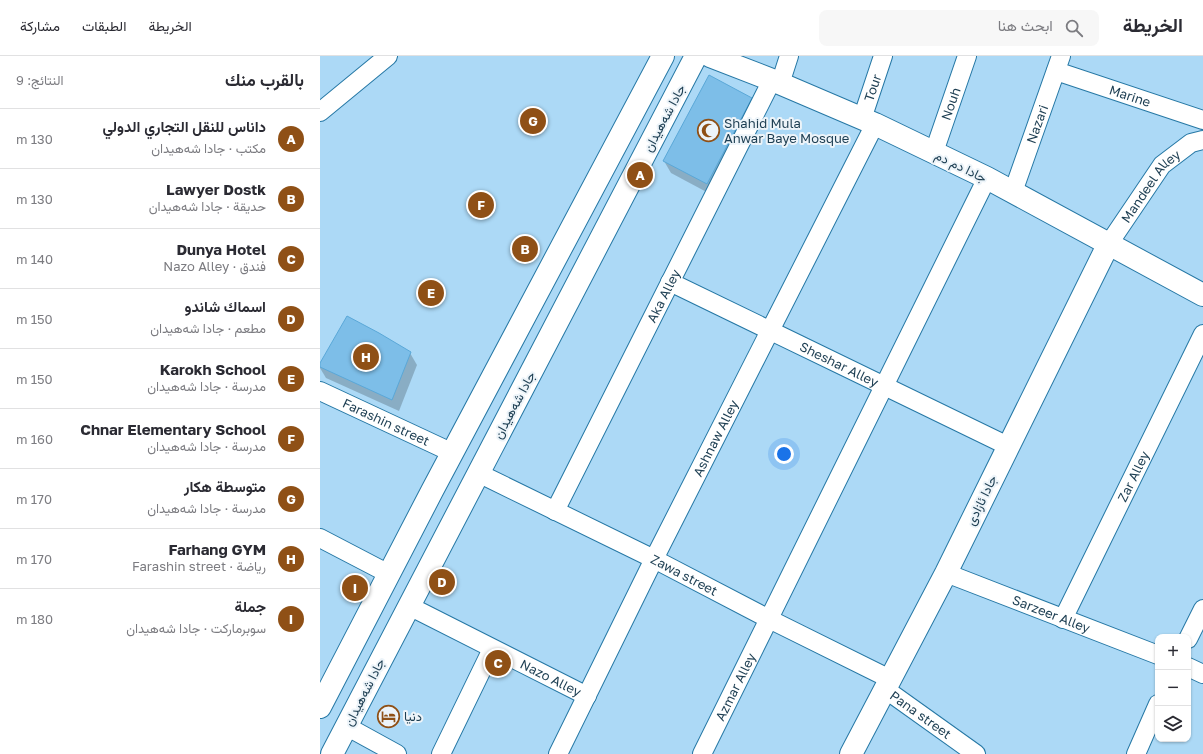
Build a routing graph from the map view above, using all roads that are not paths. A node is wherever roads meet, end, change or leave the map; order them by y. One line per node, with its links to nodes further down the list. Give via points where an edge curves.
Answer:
1 (388, 56): 10 (street)
2 (663, 56): 24 (main road)
3 (696, 56): 25 (main road, جادا شەهیدان)
4 (710, 56): 9 (main road, جادا دم دم)
5 (789, 56): 9 (street, Aka Alley)
6 (883, 56): 12 (street, Tour)
7 (967, 56): 14 (street, Nouh)
8 (1059, 64): 11 (street, Marine); 16 (street, Nazari)
9 (776, 82): 12 (main road, جادا دم دم); 18 (street, Aka Alley)
10 (320, 112)
11 (1203, 120)
12 (869, 122): 14 (main road, جادا دم دم); 20 (street, Ashnaw Alley)
13 (1203, 140): 17 (street, Mandeel Alley, via 1191,143 1162,165)
14 (934, 152): 15 (main road, جادا دم دم)
15 (987, 178): 16 (main road, جادا دم دم); 22 (street, Azmar Alley)
16 (1013, 192): 17 (main road, جادا دم دم)
17 (1108, 245): 19 (main road, جادا دم دم); 26 (main road, جادا ئازادی)
18 (670, 282): 20 (street, Sheshar Alley); 31 (street, Aka Alley)
19 (1203, 295)
20 (771, 330): 22 (street, Sheshar Alley); 33 (street, Ashnaw Alley)
21 (1203, 334): 39 (street, Zar Alley)
22 (884, 387): 26 (street, Sheshar Alley); 38 (street, Azmar Alley)
23 (322, 396): 27 (street, Farashin street)
24 (467, 426): 25 (main road, via 476,436); 27 (main road)
25 (495, 440): 28 (main road, جادا شەهیدان)
26 (1008, 446): 34 (main road, جادا ئازادی)
27 (453, 453): 29 (main road)
28 (478, 473): 30 (main road, جادا شەهیدان); 31 (street, Zawa street)
29 (432, 491): 30 (main road, via 452,492); 35 (main road)
30 (464, 501): 36 (main road, جادا شەهیدان)
31 (555, 511): 33 (street, Zawa street)
32 (320, 538): 35 (street)
33 (654, 559): 38 (street, Zawa street); 46 (street, Ashnaw Alley)
34 (946, 573): 39 (street, Sarzeer Alley); 45 (main road, جادا ئازادی)
35 (389, 574): 48 (main road)
36 (409, 606): 41 (street, Nazo Alley); 49 (main road, جادا شەهیدان)
37 (1203, 609): 40 (street)
38 (769, 619): 45 (street, Zawa street); 50 (street, Azmar Alley)
39 (1063, 619): 42 (street, Sarzeer Alley)
40 (1190, 634)
41 (492, 648): 46 (street, Nazo Alley); 53 (street)
42 (1155, 654)
43 (1191, 668): 44 (street)
44 (1203, 674)
45 (888, 684): 55 (main road, جادا ئازادی); 56 (street, Pana street)
46 (587, 696): 54 (street, Ashnaw Alley)
47 (1157, 706): 57 (street)
48 (320, 707)
49 (346, 726): 51 (main road, جادا شەهیدان); 52 (street)
50 (709, 752)
51 (332, 754)
52 (397, 754)
53 (441, 754)
54 (558, 754)
55 (851, 754)
56 (976, 754)
57 (1136, 754)

